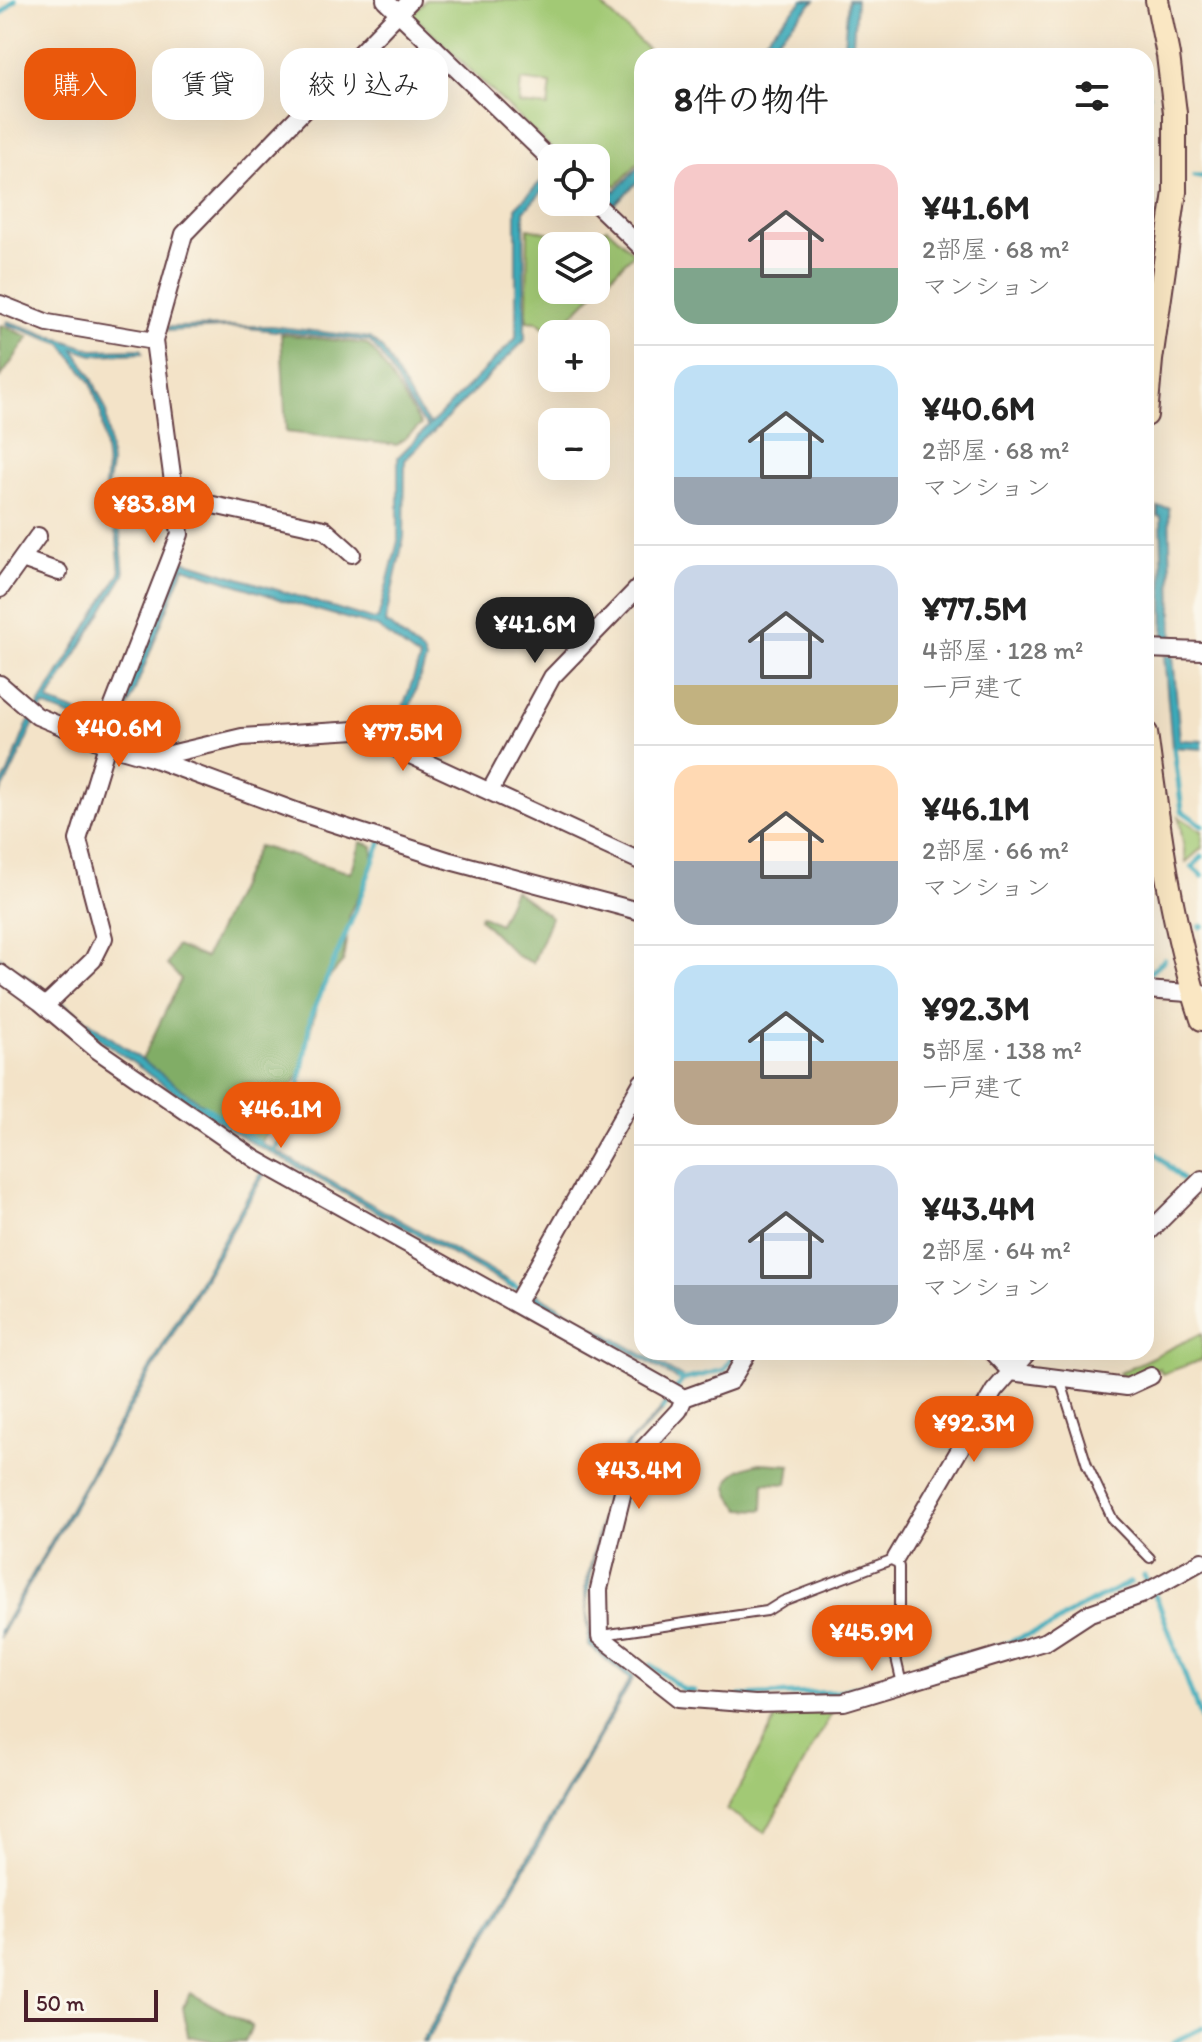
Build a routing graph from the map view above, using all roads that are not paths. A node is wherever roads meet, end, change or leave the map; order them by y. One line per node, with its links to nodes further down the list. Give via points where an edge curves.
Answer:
1 (385, 0): 4 (street)
2 (411, 0): 4 (street)
3 (1157, 0): 9 (street, via 1175,113 1175,192)
4 (399, 13): 5 (street); 10 (street, via 184,234)
5 (538, 147)
6 (609, 216): 7 (street)
7 (634, 240)
8 (0, 304): 10 (street, via 48,323)
9 (1154, 339)
10 (154, 341): 11 (street)
11 (176, 506): 13 (street, via 213,505 324,529); 21 (street, via 180,534)
12 (38, 536): 14 (street)
13 (352, 554)
14 (22, 559): 15 (street); 16 (street)
15 (59, 572)
16 (0, 589)
17 (634, 592): 23 (street, via 552,677)
18 (1154, 649): 19 (street)
19 (1202, 651)
20 (0, 684): 21 (street, via 37,716)
21 (103, 744): 22 (street); 30 (street, via 78,840 104,938 93,960)
22 (152, 758): 23 (street, via 242,737 356,730); 26 (street, via 450,861)
23 (490, 791): 25 (street)
24 (1154, 796): 29 (street, via 1162,858)
25 (634, 858)
26 (634, 910)
27 (0, 973): 30 (street)
28 (1154, 991): 29 (street)
29 (1198, 994): 31 (street)
30 (45, 1006): 35 (street, via 97,1050 255,1159)
31 (1202, 1019)
32 (634, 1096): 35 (street)
33 (1202, 1179): 34 (street)
34 (1154, 1227)
35 (516, 1304): 42 (street)
36 (743, 1360): 42 (street, via 731,1381)
37 (1000, 1360): 39 (street)
38 (1021, 1360): 39 (street)
39 (1011, 1372): 41 (street); 43 (street, via 994,1391)
40 (1151, 1376): 41 (street, via 1127,1387)
41 (1060, 1378): 44 (lane, via 1087,1465 1113,1520)
42 (684, 1398): 46 (street, via 630,1463 599,1589)
43 (896, 1558): 46 (lane, via 767,1611); 47 (lane, via 896,1658)
44 (1150, 1558)
45 (1202, 1561): 47 (street, via 1141,1595 1090,1613 1047,1641)
46 (600, 1636): 47 (street, via 679,1698 755,1704 844,1702)
47 (902, 1685)

